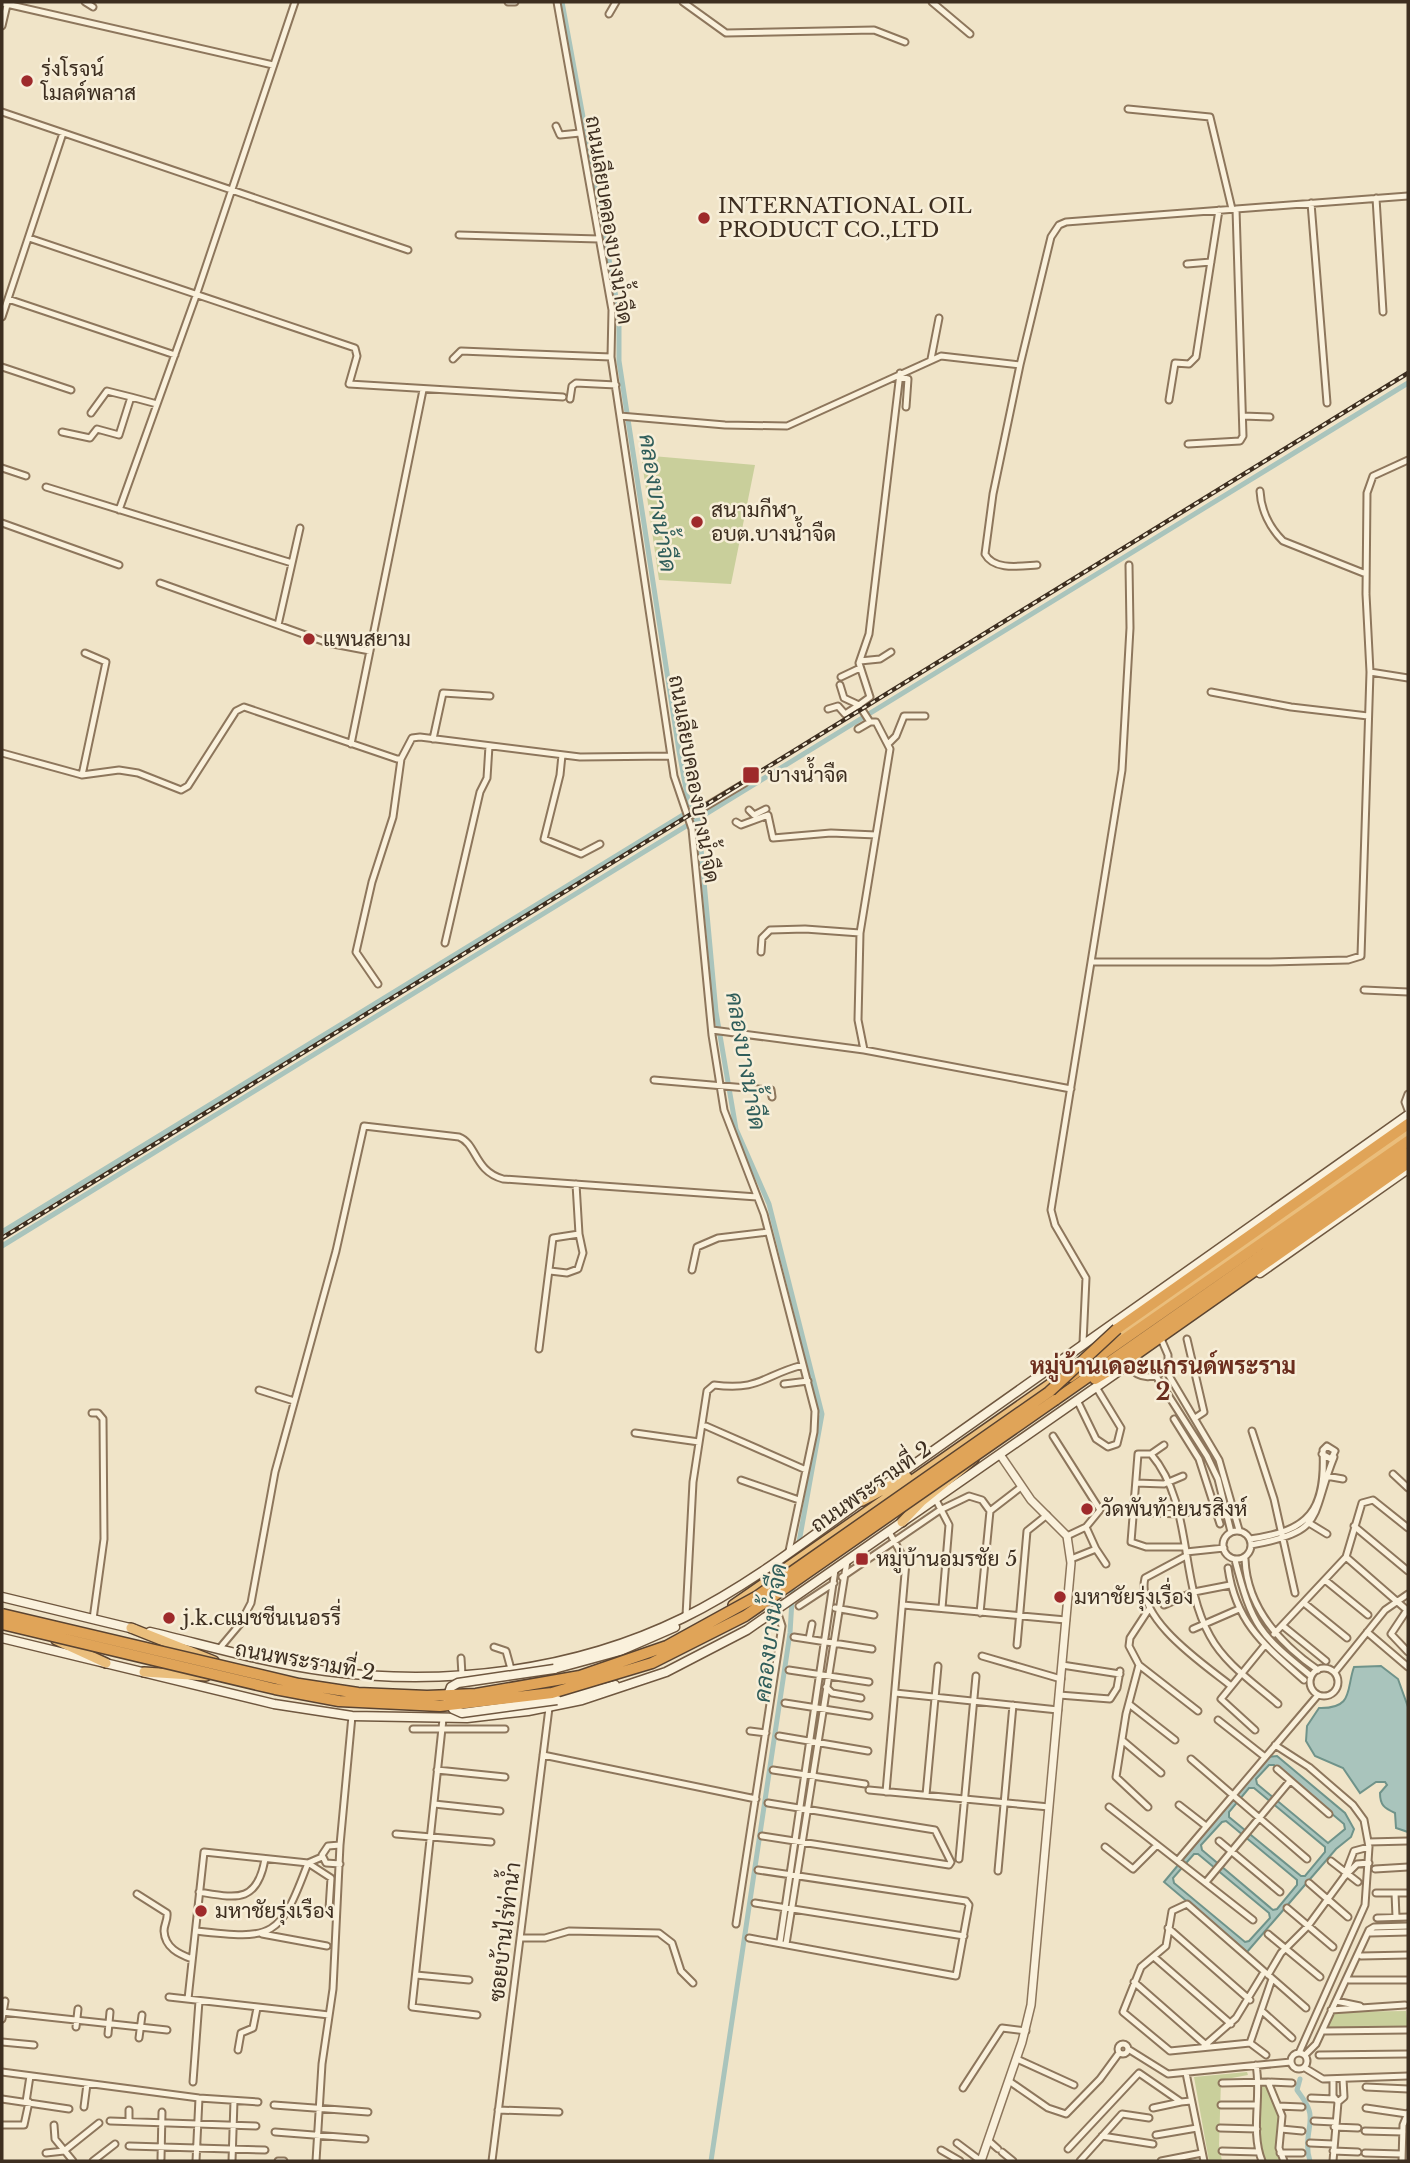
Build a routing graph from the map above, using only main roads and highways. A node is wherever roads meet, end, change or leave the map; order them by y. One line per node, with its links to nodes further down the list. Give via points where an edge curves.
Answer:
1 (1408, 1115): 11 (main road, ถนนพระรามที่ 2)
2 (1408, 1124): 8 (highway, bridge, via 1117,1329)
3 (1408, 1133): 9 (highway, ถนนพระรามที่ 2)
4 (1408, 1140): 8 (highway, bridge)
5 (1408, 1152): 8 (highway); 10 (highway, ถนนพระรามที่ 2)
6 (1408, 1163): 8 (highway, via 1135,1354)
7 (1408, 1169): 12 (main road)
8 (1052, 1396): 15 (highway, bridge, via 735,1610 667,1646 560,1681 452,1696 358,1693 288,1682); 16 (highway, bridge, via 745,1616 652,1663 552,1693 440,1706 340,1701)
9 (964, 1444): 11 (highway); 21 (highway, ถนนพระรามที่ 2, via 734,1605 663,1644 599,1668 517,1686 441,1694 309,1683)
10 (975, 1454): 12 (highway, via 965,1469); 24 (highway, ถนนพระรามที่ 2, bridge, via 787,1587 675,1654 603,1681 526,1699 442,1707 314,1699)
11 (862, 1501): 13 (main road, ถนนพระรามที่ 2)
12 (902, 1522): 18 (main road, via 891,1536 847,1561 798,1602)
13 (727, 1593): 17 (main road, ถนนพระรามที่ 2, via 686,1616 585,1655 462,1675 327,1671); 18 (main road, bridge, via 694,1617 606,1656 554,1670 457,1683 450,1686 447,1698 453,1709 462,1713 557,1700 642,1675)
14 (2, 1597): 17 (main road, ถนนพระรามที่ 2)
15 (2, 1612): 21 (highway, ถนนพระรามที่ 2)
16 (2, 1625): 19 (highway, ถนนพระรามที่ 2)
17 (131, 1628): 21 (highway)
18 (747, 1630): 23 (main road, via 656,1676 582,1700 443,1719 352,1716 274,1704)
19 (50, 1637): 22 (highway); 24 (highway, ถนนพระรามที่ 2)
20 (2, 1638): 22 (main road)
21 (218, 1662)
22 (106, 1663): 23 (main road)
23 (144, 1672): 24 (highway)
24 (215, 1676)

